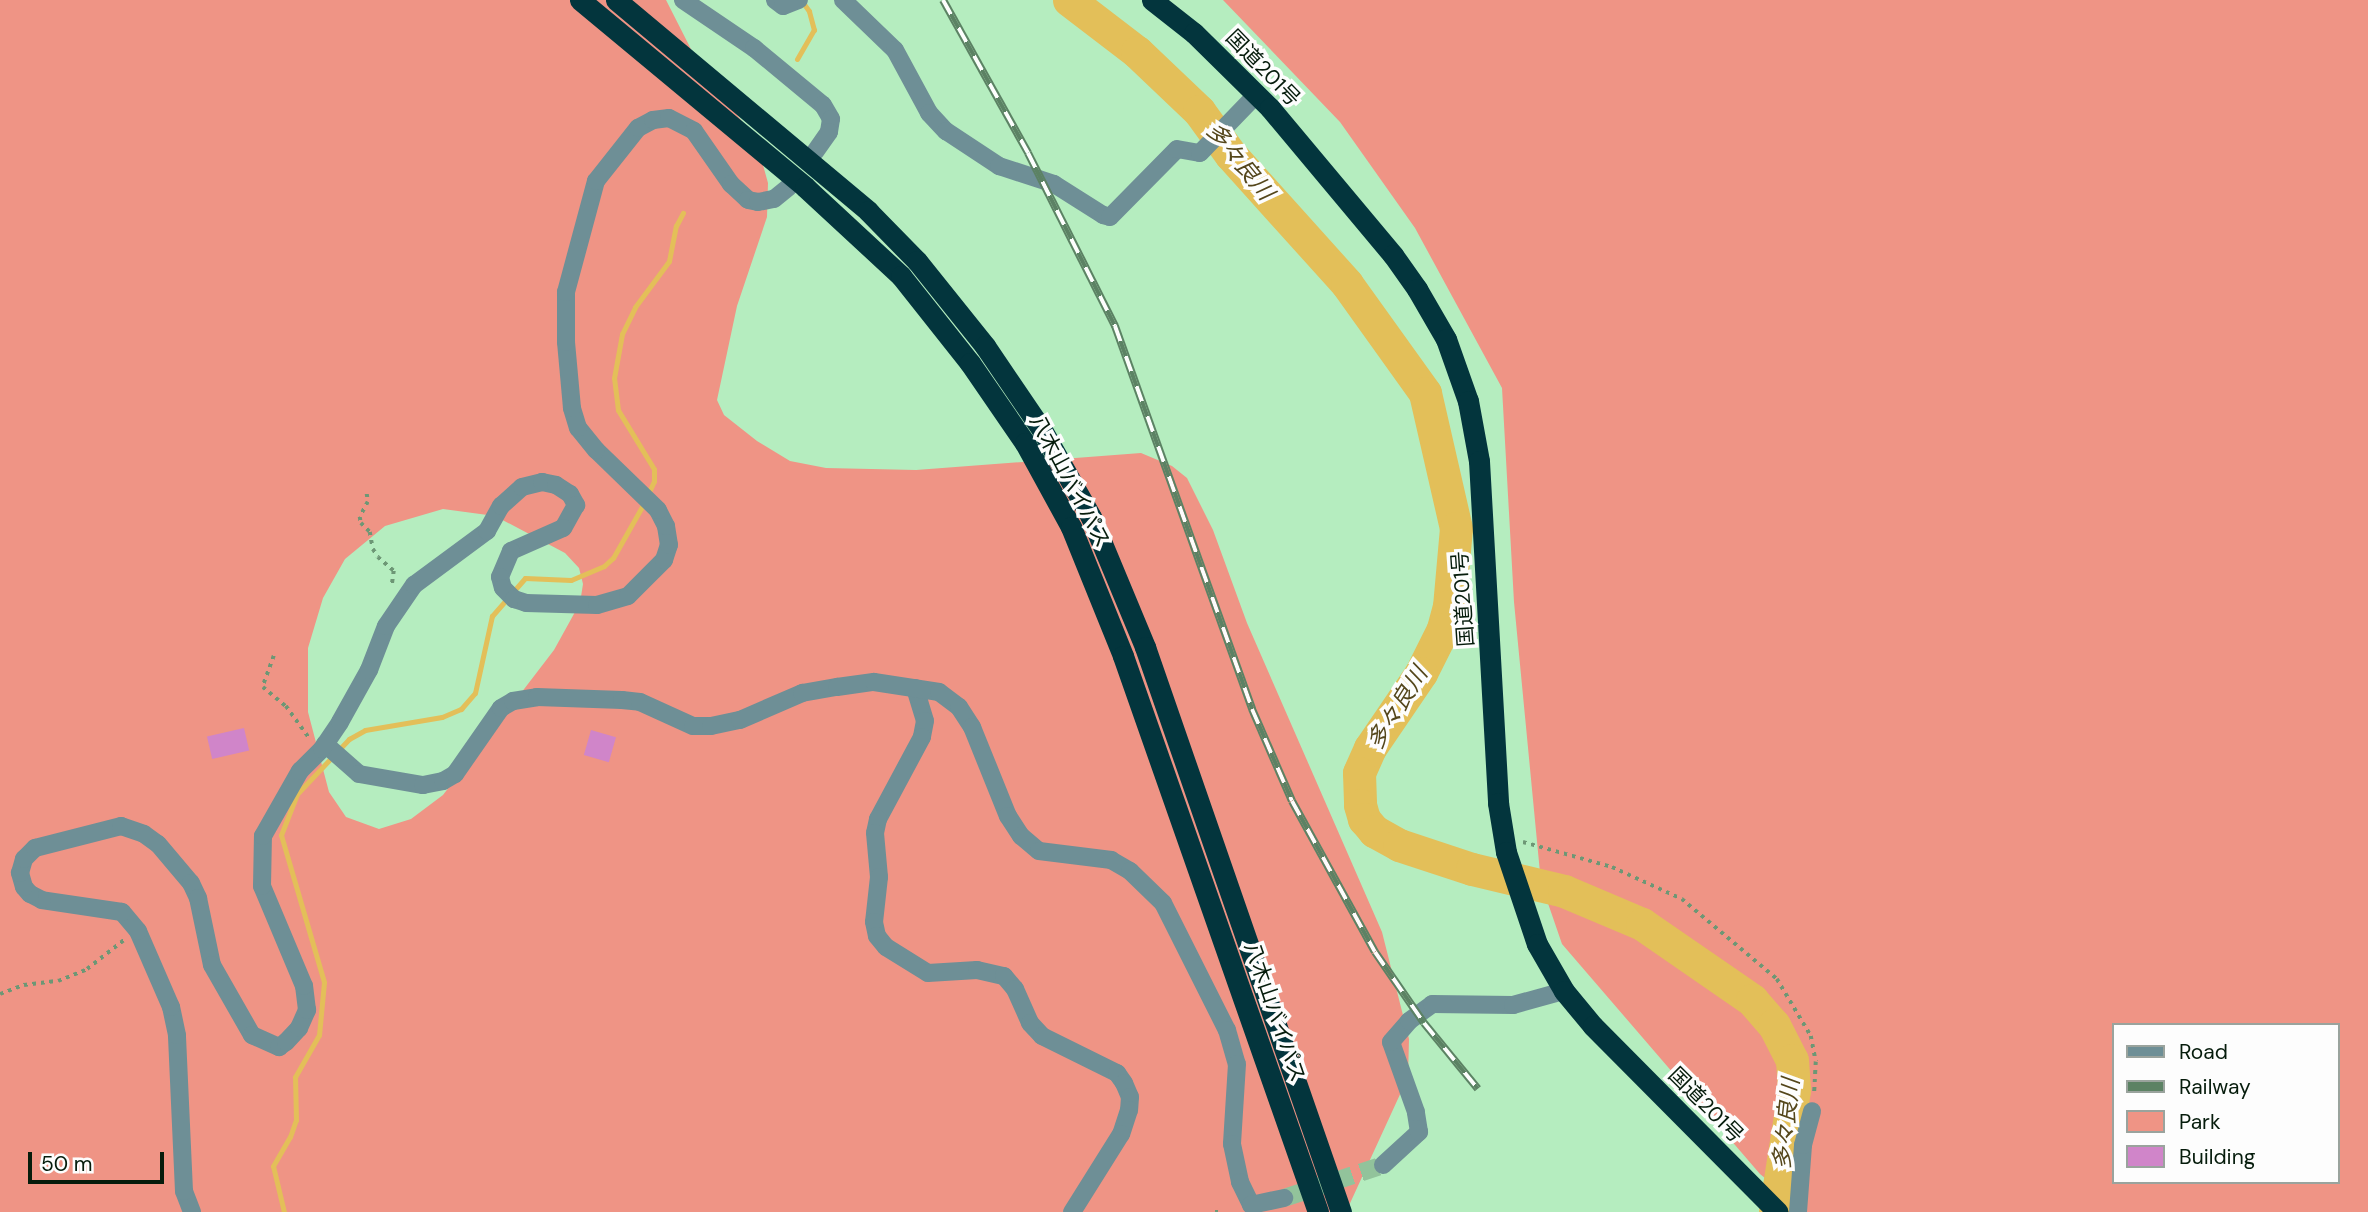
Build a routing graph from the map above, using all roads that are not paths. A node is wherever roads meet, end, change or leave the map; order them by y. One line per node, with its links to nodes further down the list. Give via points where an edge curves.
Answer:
1 (580, 0): 20 (highway, 八木山バイパス, via 805,187 901,276 970,363 1025,443 1072,527 1123,656)
2 (616, 0): 21 (highway, 八木山バイパス, via 868,211 917,261 985,346 1042,430 1091,517 1145,647)
3 (683, 0): 9 (street, via 754,48 823,106 831,119 829,132)
4 (775, 0): 5 (street, via 783,6)
5 (799, 0)
6 (843, 0): 8 (street, via 895,50 929,113 946,131 999,166 1054,184 1110,217 1177,149 1200,153)
7 (1152, 0): 8 (highway, 国道201号)
8 (1257, 94): 13 (highway, 国道201号, via 1418,289 1446,339 1468,401 1479,461 1505,844 1537,944)
9 (815, 152)
10 (789, 187): 12 (street, via 774,199 748,200 731,184 694,131 668,118 638,128 596,181 566,292 566,342 578,428 658,510 669,545 664,560 628,596 597,605 514,599 500,577 511,551 563,528 576,505 570,494 556,485 541,482 522,487 502,506 487,531 437,565 403,599 386,626 369,670)
11 (915, 688): 12 (street, via 874,682 802,693 740,720 711,726 693,726 640,702 537,697 513,701 501,708 455,774 423,786 359,774); 17 (street, via 939,692 959,707 1021,836 1040,851 1111,860 1146,884 1163,903 1227,1030 1237,1064 1232,1144 1240,1182); 19 (street, via 925,720 922,737 875,833 877,936 886,947 928,973 977,970 1004,976 1042,1036 1117,1073 1125,1083 1129,1110 1121,1134)
12 (323, 747): 18 (street, via 300,771 263,836 262,886 304,986 307,1010 299,1028 279,1046 252,1035 212,965 191,883 144,834 121,826 35,848 24,859 20,873 30,894 42,900 122,912 139,934 171,1007 177,1035 184,1191)
13 (1564, 991): 15 (street, via 1513,1005 1432,1004 1409,1021 1391,1042 1419,1132); 22 (highway, 国道201号, via 1593,1026)
14 (1812, 1111): 23 (street, via 1803,1145)
15 (1383, 1165)
16 (1284, 1199): 17 (street)
17 (1253, 1208)
18 (192, 1212)
19 (1072, 1212)
20 (1318, 1212)
21 (1341, 1212)
22 (1778, 1212)
23 (1798, 1212)

